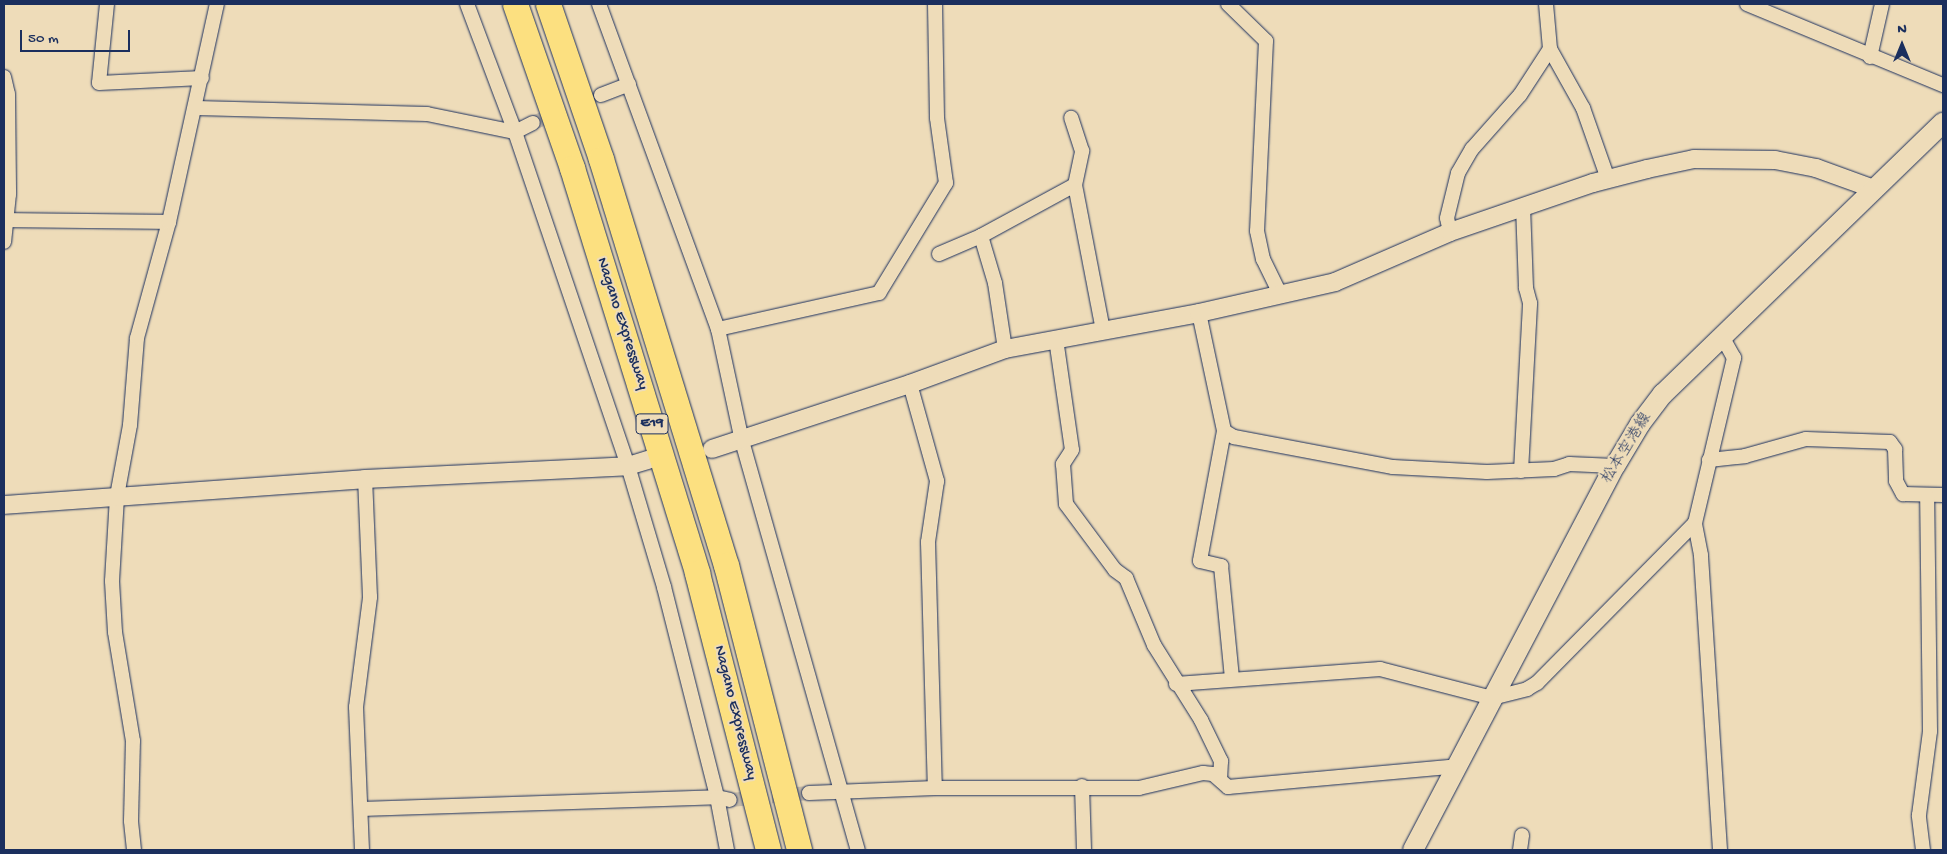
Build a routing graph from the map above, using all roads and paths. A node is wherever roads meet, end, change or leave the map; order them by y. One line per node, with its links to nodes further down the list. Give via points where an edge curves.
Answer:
1 (107, 4): 15 (street, via 99,83)
2 (217, 4): 15 (street)
3 (467, 4): 23 (street)
4 (516, 4): 71 (highway, Nagano Expressway / E19, via 584,205 697,573)
5 (548, 4): 72 (highway, Nagano Expressway / E19, via 607,177 726,565)
6 (599, 4): 16 (street)
7 (935, 4): 36 (street, via 938,118 946,183 879,293)
8 (1228, 4): 34 (street, via 1266,41 1257,232 1263,259)
9 (1546, 4): 12 (street)
10 (1747, 4): 13 (street, via 1816,30)
11 (1882, 4): 13 (street)
12 (1550, 49): 24 (street, via 1583,108); 30 (street, via 1520,95 1472,150 1458,173 1447,218)
13 (1870, 57): 17 (street)
14 (4, 77): 28 (street, via 8,94 10,194)
15 (202, 78): 19 (street)
16 (629, 84): 18 (street); 36 (street)
17 (1943, 85)
18 (601, 95)
19 (196, 108): 23 (street, via 427,114); 29 (street)
20 (1071, 118): 25 (street, via 1082,151)
21 (533, 123): 23 (street)
22 (1943, 123): 26 (main road, 松本空港線)
23 (515, 132): 47 (street)
24 (1608, 179): 26 (street, via 1694,159 1747,158 1816,168); 27 (street)
25 (1075, 185): 31 (street); 37 (street)
26 (1874, 189): 38 (main road, 松本空港線)
27 (1523, 207): 30 (street); 49 (street, via 1526,288 1530,303)
28 (6, 220): 29 (street); 32 (street)
29 (169, 222): 52 (street, via 137,338 130,425)
30 (1450, 232): 34 (street, via 1335,282)
31 (981, 236): 33 (street); 40 (street, via 995,283)
32 (4, 242)
33 (939, 254)
34 (1280, 294): 35 (street)
35 (1199, 313): 37 (street); 42 (street)
36 (718, 329): 43 (street)
37 (1103, 331): 39 (street)
38 (1722, 336): 46 (street, via 1734,358); 48 (main road, 松本空港線, via 1663,394)
39 (1056, 340): 40 (street); 57 (street, via 1072,450 1063,464 1066,504 1115,570 1126,578 1154,644)
40 (1005, 349): 41 (street)
41 (910, 384): 43 (street); 62 (street, via 937,481 928,542)
42 (1224, 430): 49 (street, via 1234,437 1393,467); 56 (street, via 1200,561 1221,566)
43 (742, 441): 44 (street); 63 (street)
44 (712, 449)
45 (648, 460): 47 (street)
46 (1709, 460): 53 (street, via 1745,456 1806,439 1890,442 1895,449 1896,481 1903,494); 55 (street)
47 (628, 466): 50 (street); 65 (street)
48 (1615, 466): 49 (street, via 1568,464 1554,469); 58 (main road, 松本空港線)
49 (1520, 471)
50 (365, 479): 52 (street); 66 (street, via 370,597 356,707)
51 (1943, 495): 53 (street)
52 (117, 496): 54 (street); 68 (street, via 112,581 115,632 133,741)
53 (1927, 496): 78 (street, via 1930,731 1919,815)
54 (4, 505)
55 (1695, 523): 58 (street, via 1537,683); 77 (street, via 1701,555)
56 (1232, 678): 57 (street); 58 (street, via 1380,669)
57 (1176, 684): 60 (street, via 1201,720 1221,761)
58 (1492, 698): 59 (main road, 松本空港線)
59 (1458, 766): 60 (street, via 1228,787); 75 (main road, 松本空港線)
60 (1220, 778): 61 (street, via 1203,773 1139,788)
61 (1082, 786): 62 (street); 74 (street)
62 (935, 788): 63 (street)
63 (842, 791): 64 (street); 73 (street)
64 (809, 793)
65 (724, 798): 66 (street); 70 (street)
66 (361, 809): 69 (street)
67 (1522, 835): 76 (street)
68 (134, 850)
69 (362, 850)
70 (726, 850)
71 (768, 850)
72 (799, 850)
73 (858, 850)
74 (1084, 850)
75 (1413, 850)
76 (1520, 850)
77 (1720, 850)
78 (1923, 850)

